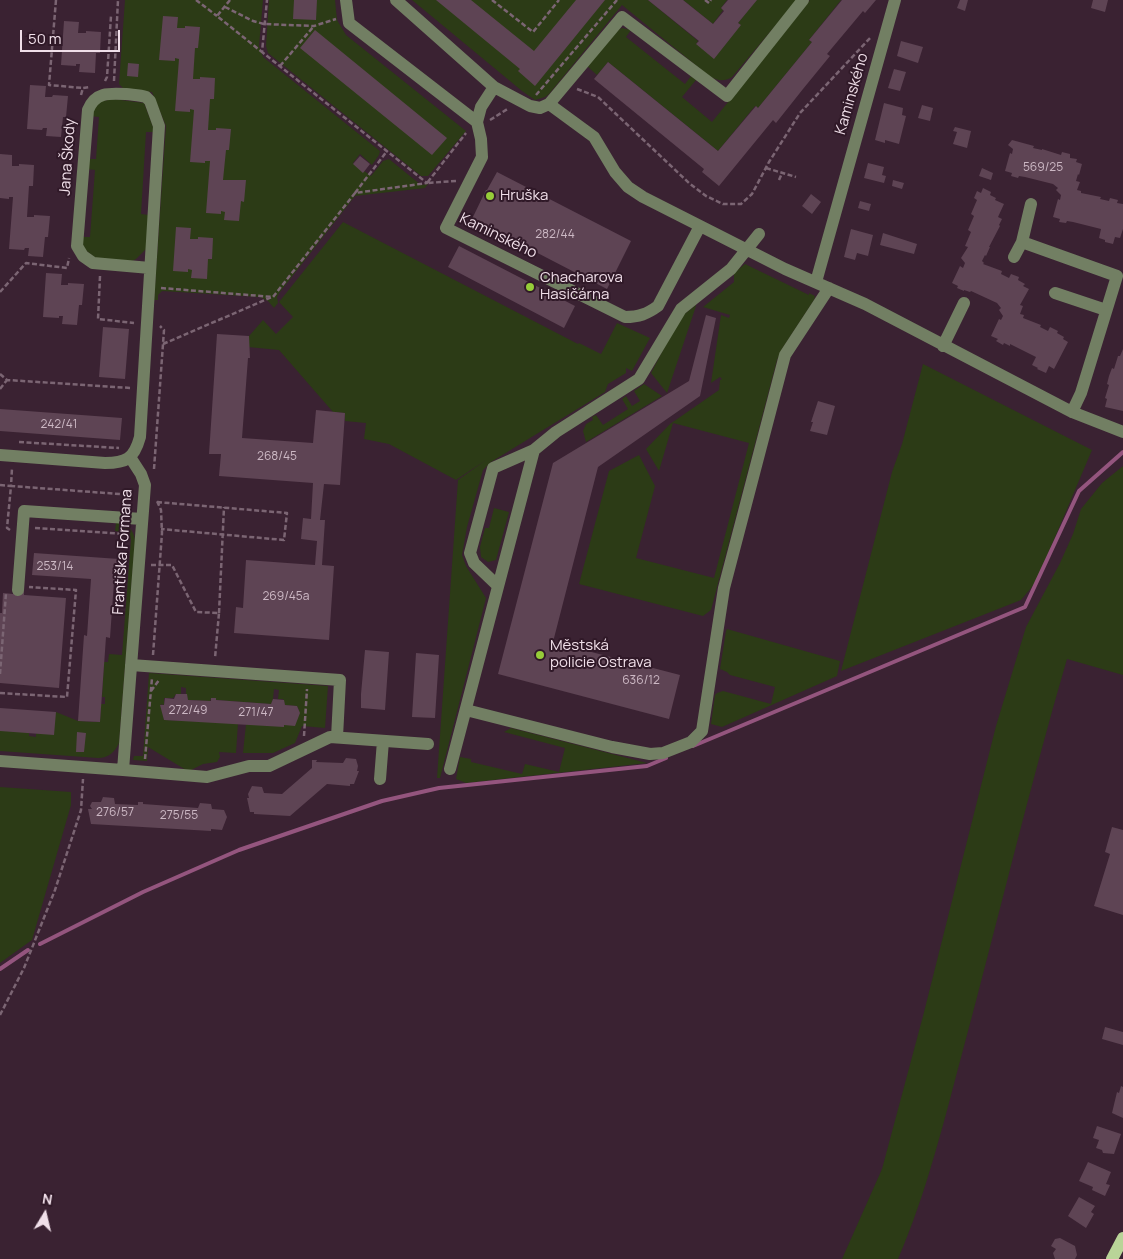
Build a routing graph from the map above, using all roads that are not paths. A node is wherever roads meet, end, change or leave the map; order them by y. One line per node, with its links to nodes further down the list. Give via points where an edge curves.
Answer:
1 (346, 0): 7 (street, via 349,23)
2 (396, 0): 5 (street)
3 (803, 0): 6 (street, via 727,96 622,18)
4 (895, 0): 15 (street, Kaminského)
5 (494, 87): 6 (street, via 530,106 540,108); 7 (street, via 481,107)
6 (550, 104): 9 (street, via 594,137 628,187)
7 (478, 124): 9 (street, Kaminského, via 482,157 446,228 625,317 638,317 658,306)
8 (1031, 204): 11 (street)
9 (700, 226): 12 (street)
10 (759, 234): 12 (street)
11 (1022, 242): 13 (street); 19 (street, via 1117,276)
12 (746, 249): 15 (street); 23 (street, via 731,269 681,309 639,379 556,432)
13 (1014, 257)
14 (150, 268): 14 (street, Jana Škody, via 159,126 146,97 114,86 94,99 88,110 77,246 93,263); 24 (street, via 140,438 137,449)
15 (816, 282): 16 (street)
16 (829, 288): 20 (street); 30 (street, via 785,355 724,588 702,731 691,742 663,753 650,754)
17 (1055, 292): 19 (street)
18 (964, 303): 20 (street)
19 (1106, 310): 21 (street, via 1081,393)
20 (943, 346): 21 (street)
21 (1072, 412): 22 (street)
22 (1123, 432)
23 (534, 450): 27 (street); 27 (street, via 493,468 472,544 470,553 474,563)
24 (128, 453): 25 (street, via 120,463); 26 (street, Františka Formana, via 145,485)
25 (0, 455)
26 (142, 519): 28 (street, via 24,510); 29 (street, Františka Formana)
27 (498, 586): 30 (street)
28 (17, 588)
29 (131, 665): 31 (street, via 340,680); 36 (street, Františka Formana)
30 (466, 710): 35 (street)
31 (337, 737): 32 (street); 36 (street, via 324,739 269,766 249,766 207,777)
32 (383, 741): 33 (street); 37 (street)
33 (428, 744)
34 (0, 760): 36 (street)
35 (450, 769)
36 (122, 770)
37 (380, 779)
38 (1123, 1238): 39 (main road)
39 (1112, 1259)

